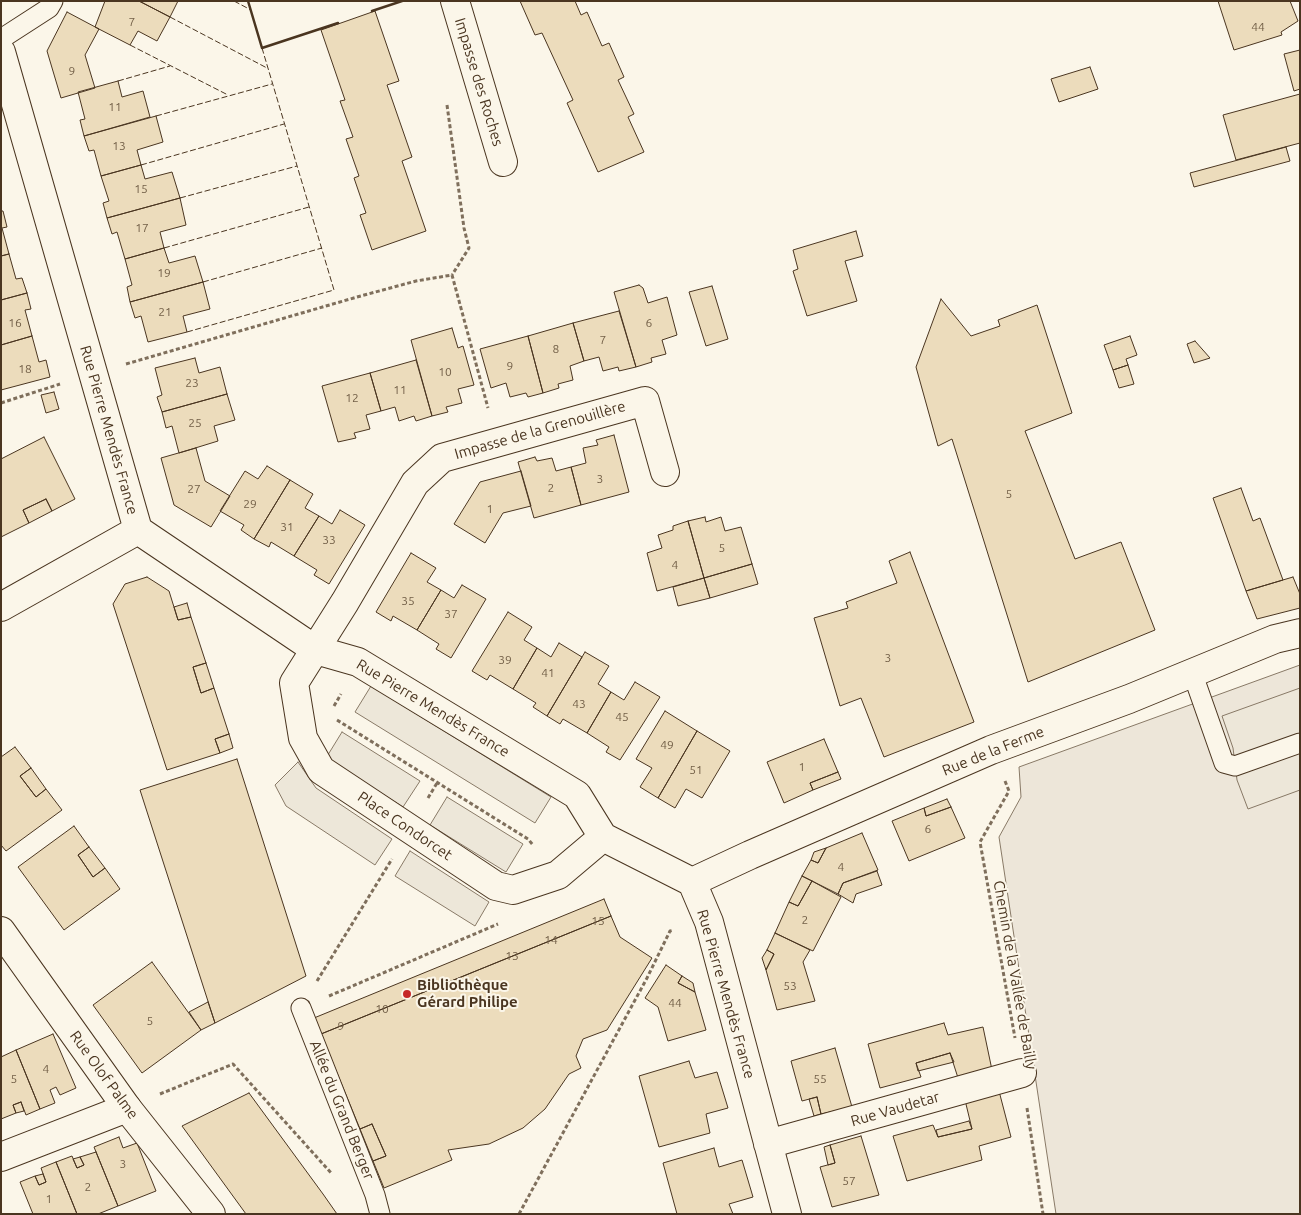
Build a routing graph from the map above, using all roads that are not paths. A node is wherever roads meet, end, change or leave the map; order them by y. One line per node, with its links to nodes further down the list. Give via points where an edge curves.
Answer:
1 (53, 1): 3 (lane, via 49,8)
2 (455, 1): 5 (street, Impasse des Roches)
3 (1, 39)
4 (1, 52): 7 (street, Rue Pierre Mendès France)
5 (503, 162)
6 (665, 472): 10 (street, Impasse de la Grenouillère, via 645,401 442,458 415,483)
7 (138, 530): 8 (street); 10 (street, Rue Pierre Mendès France)
8 (1, 607)
9 (1300, 633): 11 (street, Rue de la Ferme, via 1275,639)
10 (316, 650): 13 (street, Rue Pierre Mendès France, via 358,662 577,795); 13 (street, Place Condorcet, via 294,683 304,738 321,770 409,830 496,886 513,890 558,875)
11 (1192, 672): 12 (lane, via 1224,763 1235,766); 14 (street, Rue de la Ferme, via 992,750)
12 (1300, 743)
13 (603, 837): 14 (street)
14 (692, 882): 19 (street, Rue Pierre Mendès France, via 709,922)
15 (1, 931): 18 (street, Rue Olof Palme)
16 (301, 1008): 22 (lane, Allée du Grand Berger)
17 (1022, 1073): 19 (street, Rue Vaudetar)
18 (127, 1108): 20 (street); 21 (street, Rue Olof Palme)
19 (768, 1144): 23 (street, Rue Pierre Mendès France)
20 (1, 1157)
21 (211, 1214)
22 (380, 1214)
23 (787, 1214)

